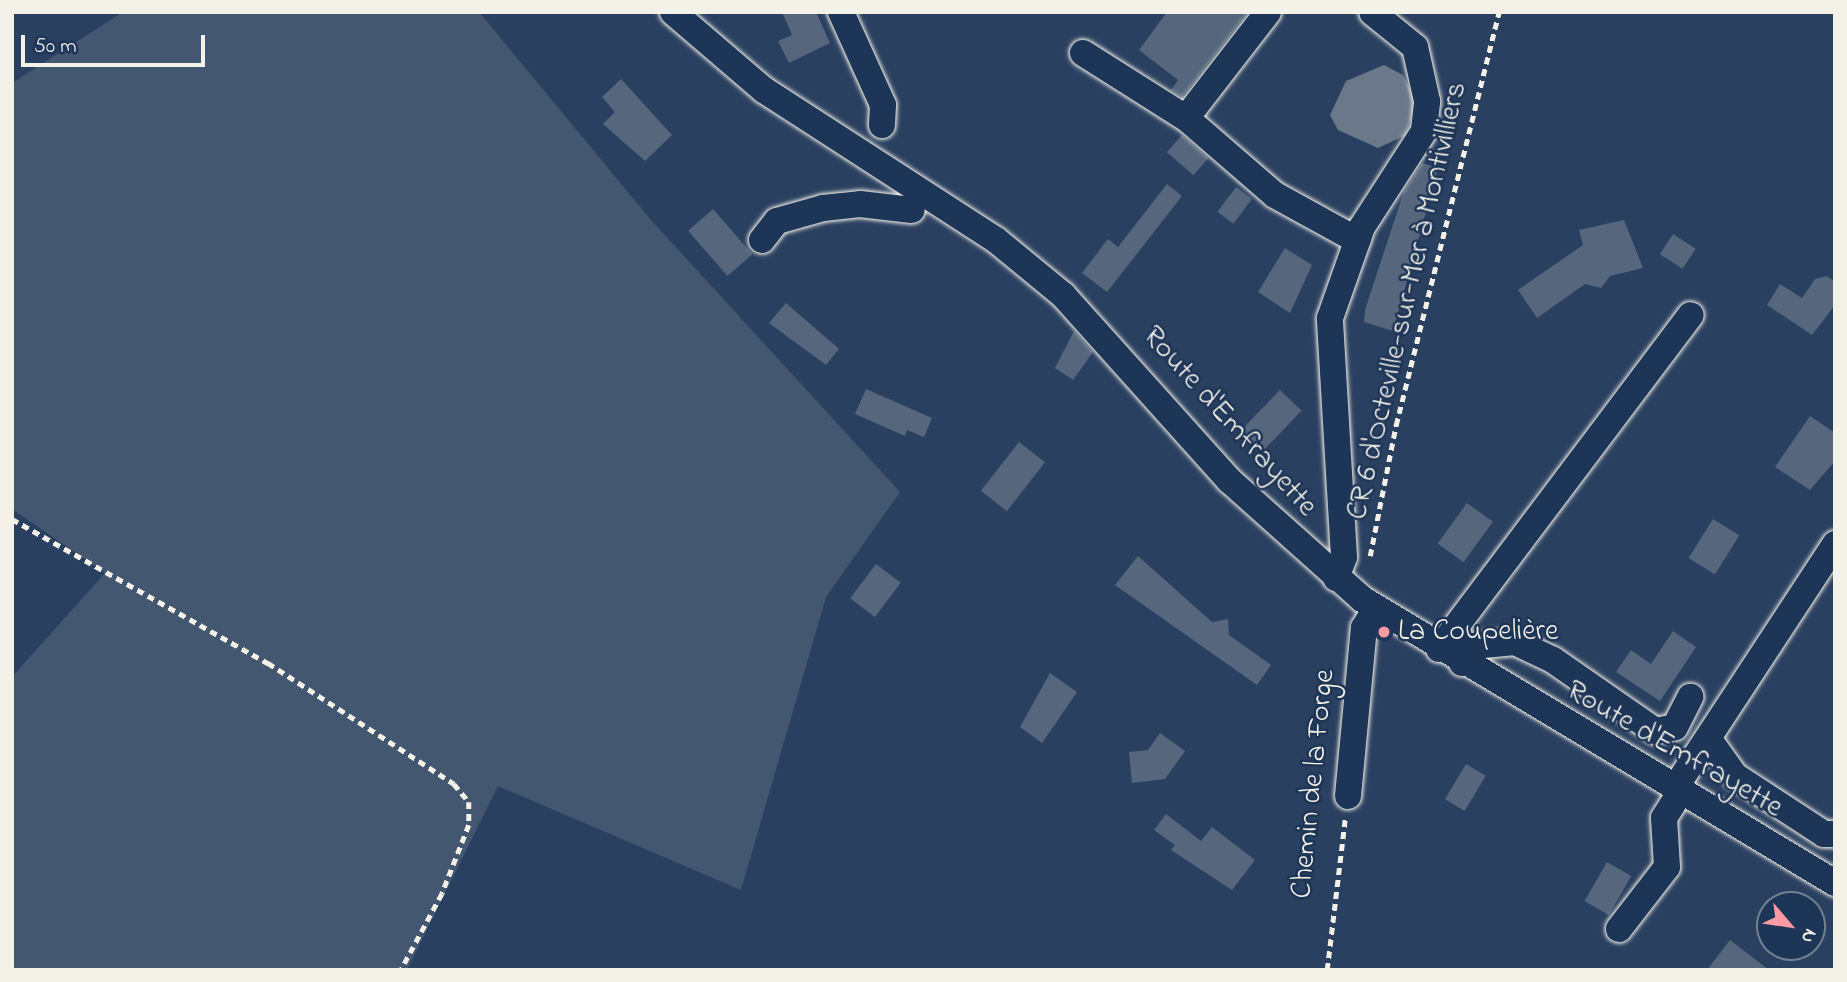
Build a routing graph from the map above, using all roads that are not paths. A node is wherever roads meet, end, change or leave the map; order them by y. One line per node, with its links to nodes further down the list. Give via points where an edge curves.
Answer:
1 (673, 12): 13 (street, Route d'Emfrayette, via 764,90 996,240 1063,295 1229,480)
2 (841, 12): 7 (street, via 883,105)
3 (1268, 12): 6 (street)
4 (1372, 12): 10 (street, via 1415,47 1427,100 1424,131)
5 (1083, 52): 6 (street)
6 (1186, 118): 10 (street, via 1275,195)
7 (882, 125)
8 (912, 210): 9 (street, via 860,204 823,208 777,221)
9 (762, 240)
10 (1357, 240): 13 (street, via 1331,318 1345,557)
11 (1691, 315): 15 (street)
12 (1835, 544): 18 (street)
13 (1336, 578): 14 (street, Route d'Emfrayette)
14 (1369, 604): 15 (street, Route d'Emfrayette); 20 (street, Chemin de la Forge)
15 (1440, 649): 16 (street, Route d'Emfrayette)
16 (1462, 663): 17 (street, via 1473,646 1515,642 1553,660 1656,731 1675,727); 19 (street, Route d'Emfrayette)
17 (1690, 698)
18 (1708, 738): 19 (street); 21 (street, via 1735,776 1824,834)
19 (1678, 790): 22 (street, Route d'Emfrayette); 23 (street, via 1664,818 1667,867)
20 (1348, 796)
21 (1835, 834)
22 (1835, 883)
23 (1619, 929)

